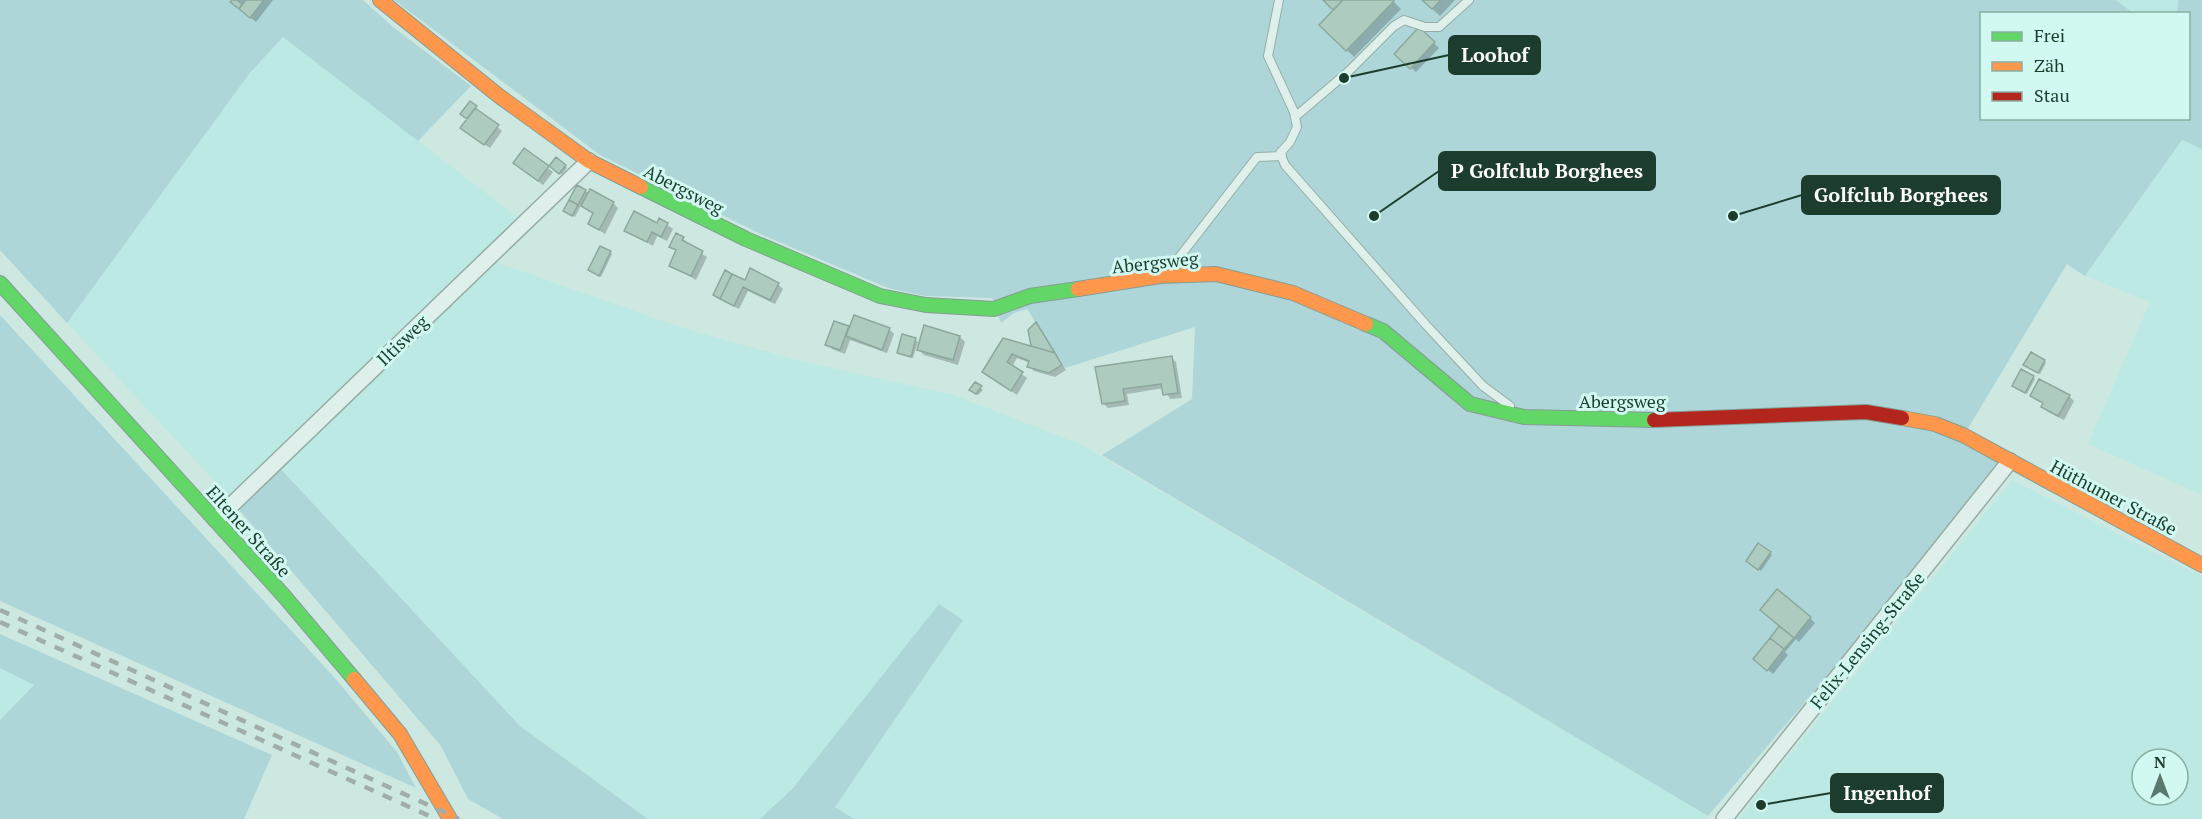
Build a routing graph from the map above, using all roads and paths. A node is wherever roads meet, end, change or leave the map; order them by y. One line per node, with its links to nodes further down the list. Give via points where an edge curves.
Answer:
1 (380, 0): 6 (street, Abergsweg, via 499,96)
2 (1279, 0): 4 (lane, via 1268,56)
3 (1469, 0): 4 (lane, via 1439,27 1410,21 1394,26)
4 (1295, 117): 5 (lane, via 1297,127 1280,153)
5 (1282, 156): 7 (lane, via 1257,157); 9 (lane, via 1285,165 1427,326 1483,386)
6 (589, 161): 7 (street, Abergsweg, via 746,240 880,296 926,305 993,309 1030,296); 11 (street, Iltisweg)
7 (1164, 276): 9 (street, Abergsweg, via 1216,274 1302,296 1383,331 1470,404)
8 (0, 283): 11 (street, Eltener Straße)
9 (1524, 417): 10 (street, Abergsweg, via 1619,421 1866,412 1935,424)
10 (2010, 461): 12 (street, Hüthumer Straße); 14 (street, Felix-Lensing-Straße)
11 (216, 520): 13 (street, Eltener Straße, via 400,734)
12 (2202, 565)
13 (450, 819)
14 (1724, 819)

